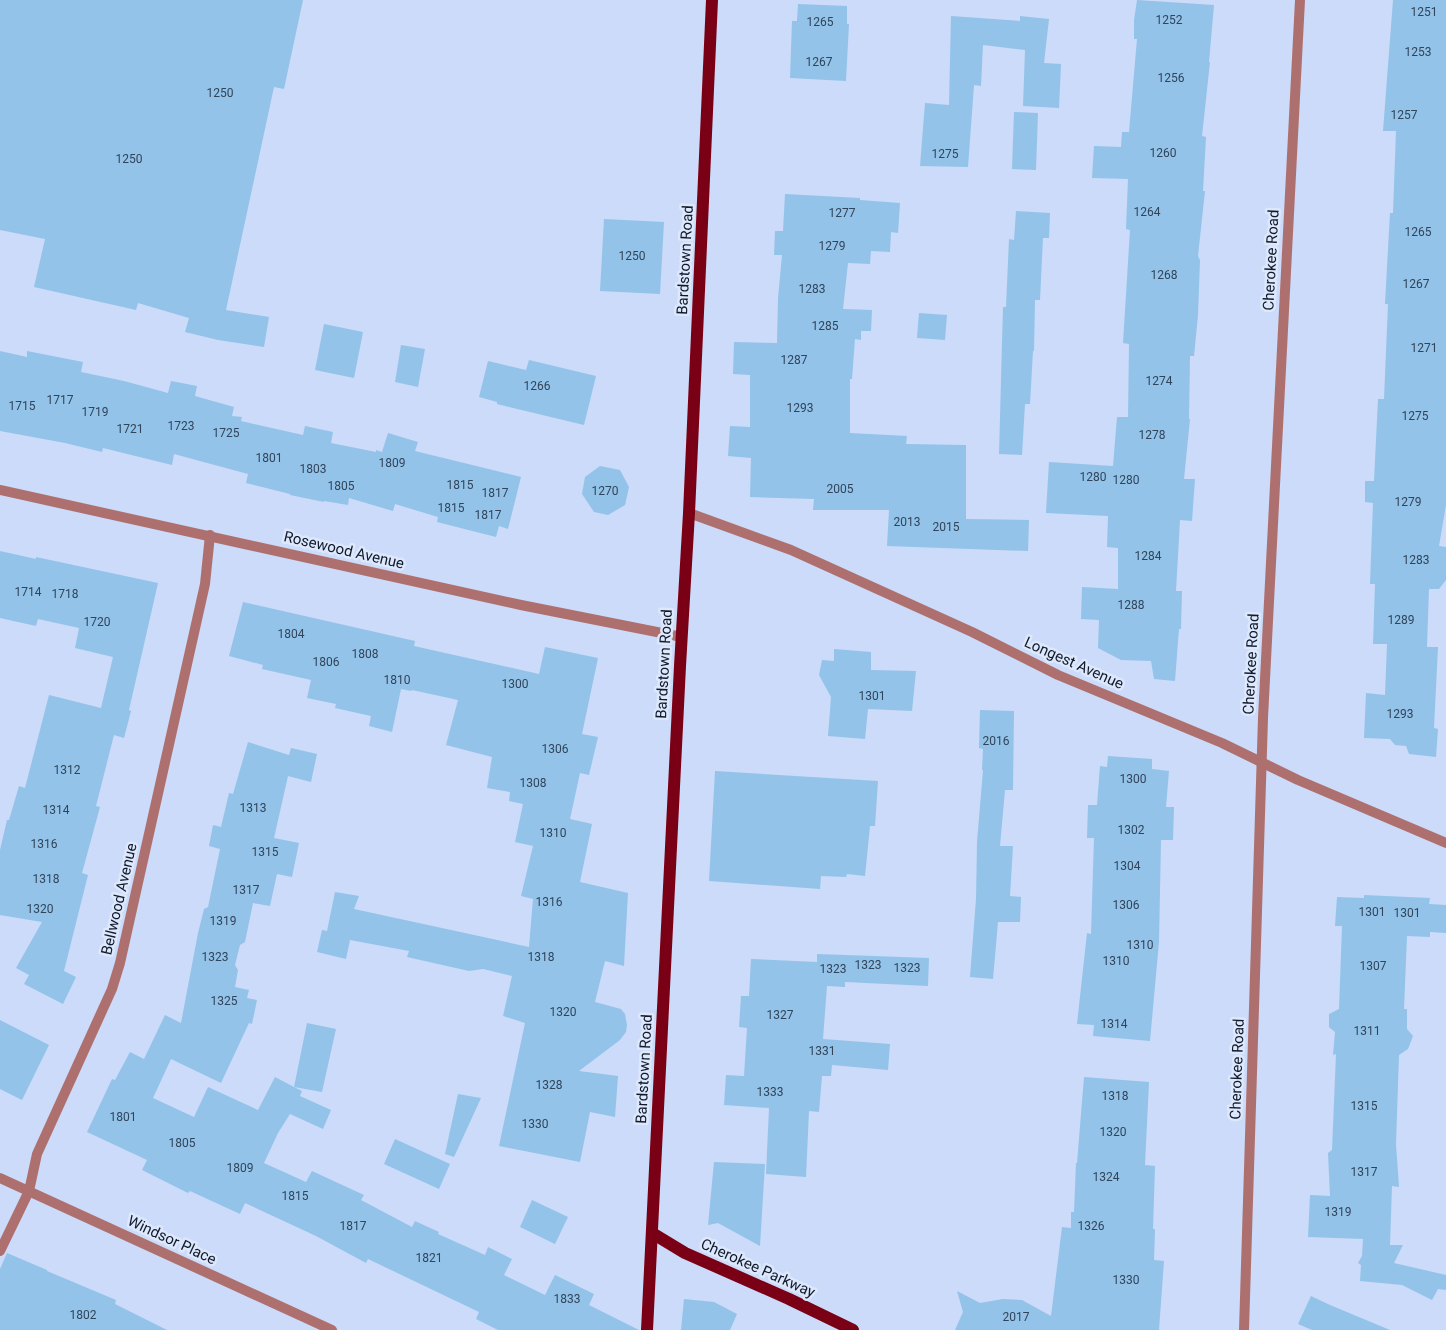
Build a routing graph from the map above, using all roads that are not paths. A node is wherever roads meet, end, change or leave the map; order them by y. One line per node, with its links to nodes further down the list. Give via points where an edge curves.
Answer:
1 (712, 0): 4 (main road, Bardstown Road)
2 (1300, 0): 7 (street, Cherokee Road)
3 (0, 490): 5 (street, Rosewood Avenue)
4 (689, 513): 6 (main road, Bardstown Road); 7 (street, Longest Avenue, via 791,550 1058,675)
5 (210, 535): 6 (street, Rosewood Avenue, via 521,605); 10 (street, Bellwood Avenue, via 205,584 120,963 112,989 37,1154)
6 (682, 637): 11 (main road, Bardstown Road)
7 (1262, 761): 8 (street, Longest Avenue, via 1298,780); 16 (street, Cherokee Road)
8 (1446, 843)
9 (0, 1178): 10 (street, Windsor Place)
10 (29, 1191): 12 (street, Bellwood Avenue); 13 (street, Windsor Place)
11 (652, 1233): 14 (main road, Bardstown Road); 15 (main road, Cherokee Parkway, via 685,1253)
12 (0, 1250)
13 (332, 1330)
14 (646, 1330)
15 (853, 1330)
16 (1244, 1330)

